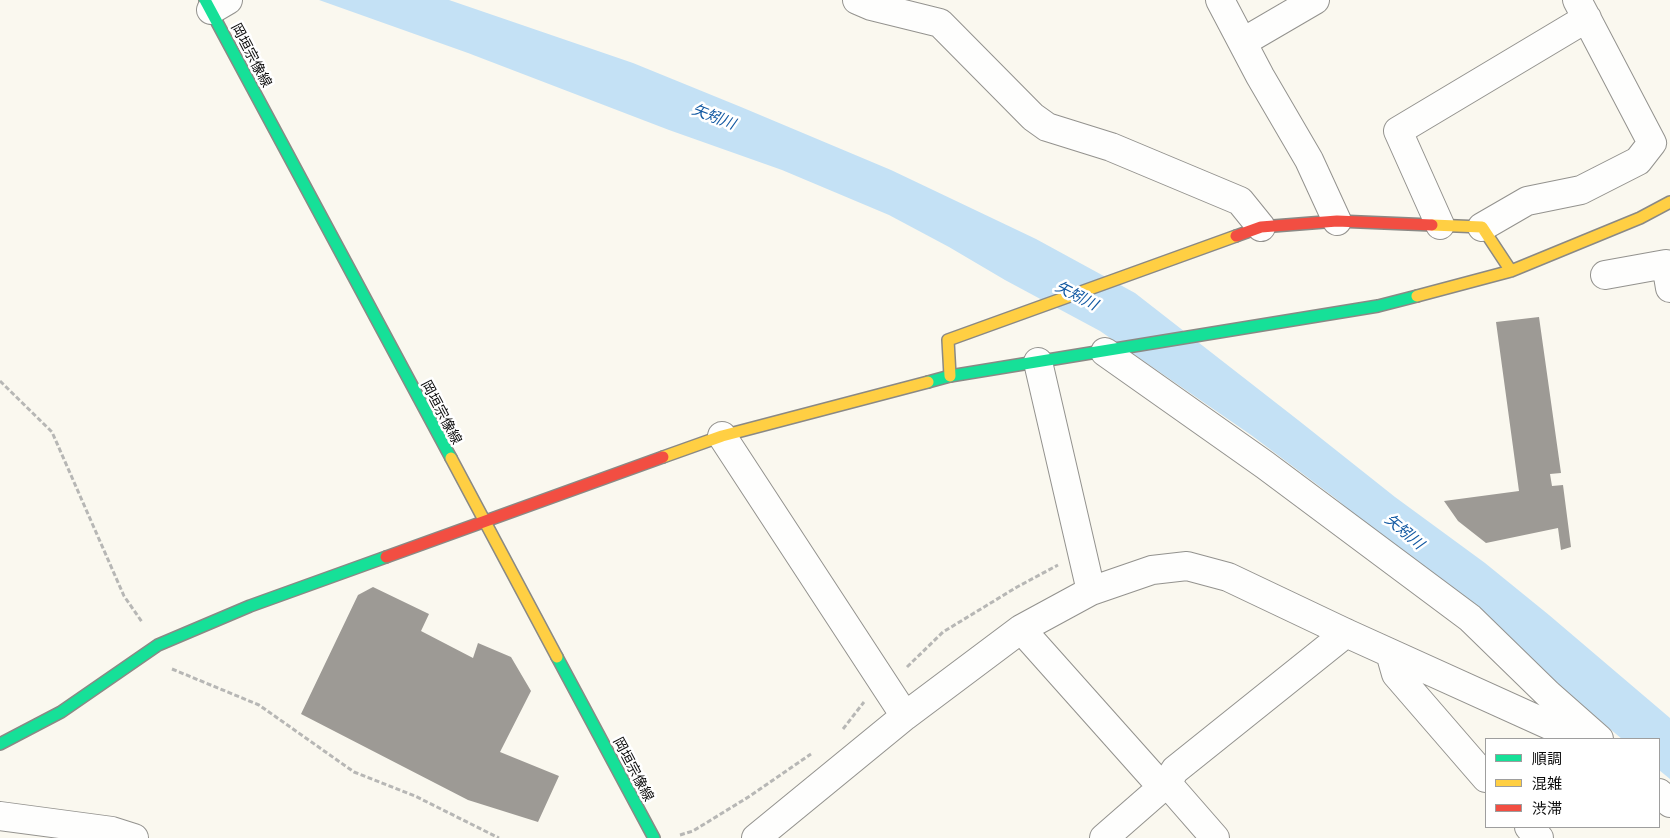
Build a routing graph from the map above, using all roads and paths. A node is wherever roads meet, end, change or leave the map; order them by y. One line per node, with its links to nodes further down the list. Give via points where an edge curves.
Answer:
1 (857, 0): 7 (street)
2 (918, 0): 7 (street)
3 (1220, 0): 8 (street)
4 (1315, 0): 8 (street)
5 (215, 3): 22 (street, 岡垣宗像線)
6 (1582, 9): 11 (street, via 1398,131); 13 (street, via 1652,143 1638,161 1580,190 1527,201)
7 (940, 22): 12 (street, via 1033,117 1047,127 1111,146 1240,201)
8 (1243, 42): 10 (street, via 1309,160)
9 (1670, 202): 14 (street, via 1640,218)
10 (1337, 221): 11 (street); 12 (street)
11 (1440, 225): 13 (street)
12 (1261, 227): 19 (street, via 948,340)
13 (1482, 227): 14 (street)
14 (1511, 271): 17 (street, via 1378,306)
15 (1669, 271): 16 (street)
16 (1605, 275)
17 (1112, 351): 18 (street); 30 (street, via 1470,618)
18 (1038, 362): 19 (street); 23 (street)
19 (950, 376): 21 (street)
20 (0, 380): 26 (path, via 52,432 124,596)
21 (722, 436): 22 (street); 28 (street)
22 (484, 522): 26 (street, via 250,606); 40 (street, 岡垣宗像線)
23 (1091, 591): 24 (street); 25 (street, via 1152,570 1187,566 1228,576)
24 (1021, 629): 28 (street); 33 (street, via 1153,777)
25 (1346, 633): 27 (street); 33 (street, via 1175,770)
26 (158, 645): 31 (street, via 61,712); 39 (path, via 170,668 259,705 354,772 415,796)
27 (1390, 653): 29 (street); 32 (street, via 1396,674)
28 (905, 716): 41 (street)
29 (1578, 738)
30 (1598, 738)
31 (0, 744)
32 (1485, 777)
33 (1167, 783): 42 (street); 43 (street)
34 (1660, 794): 35 (street)
35 (1670, 803)
36 (0, 816): 38 (street, via 112,831)
37 (1530, 828): 44 (street)
38 (134, 838)
39 (499, 838)
40 (654, 838)
41 (756, 838)
42 (1104, 838)
43 (1214, 838)
44 (1539, 838)

